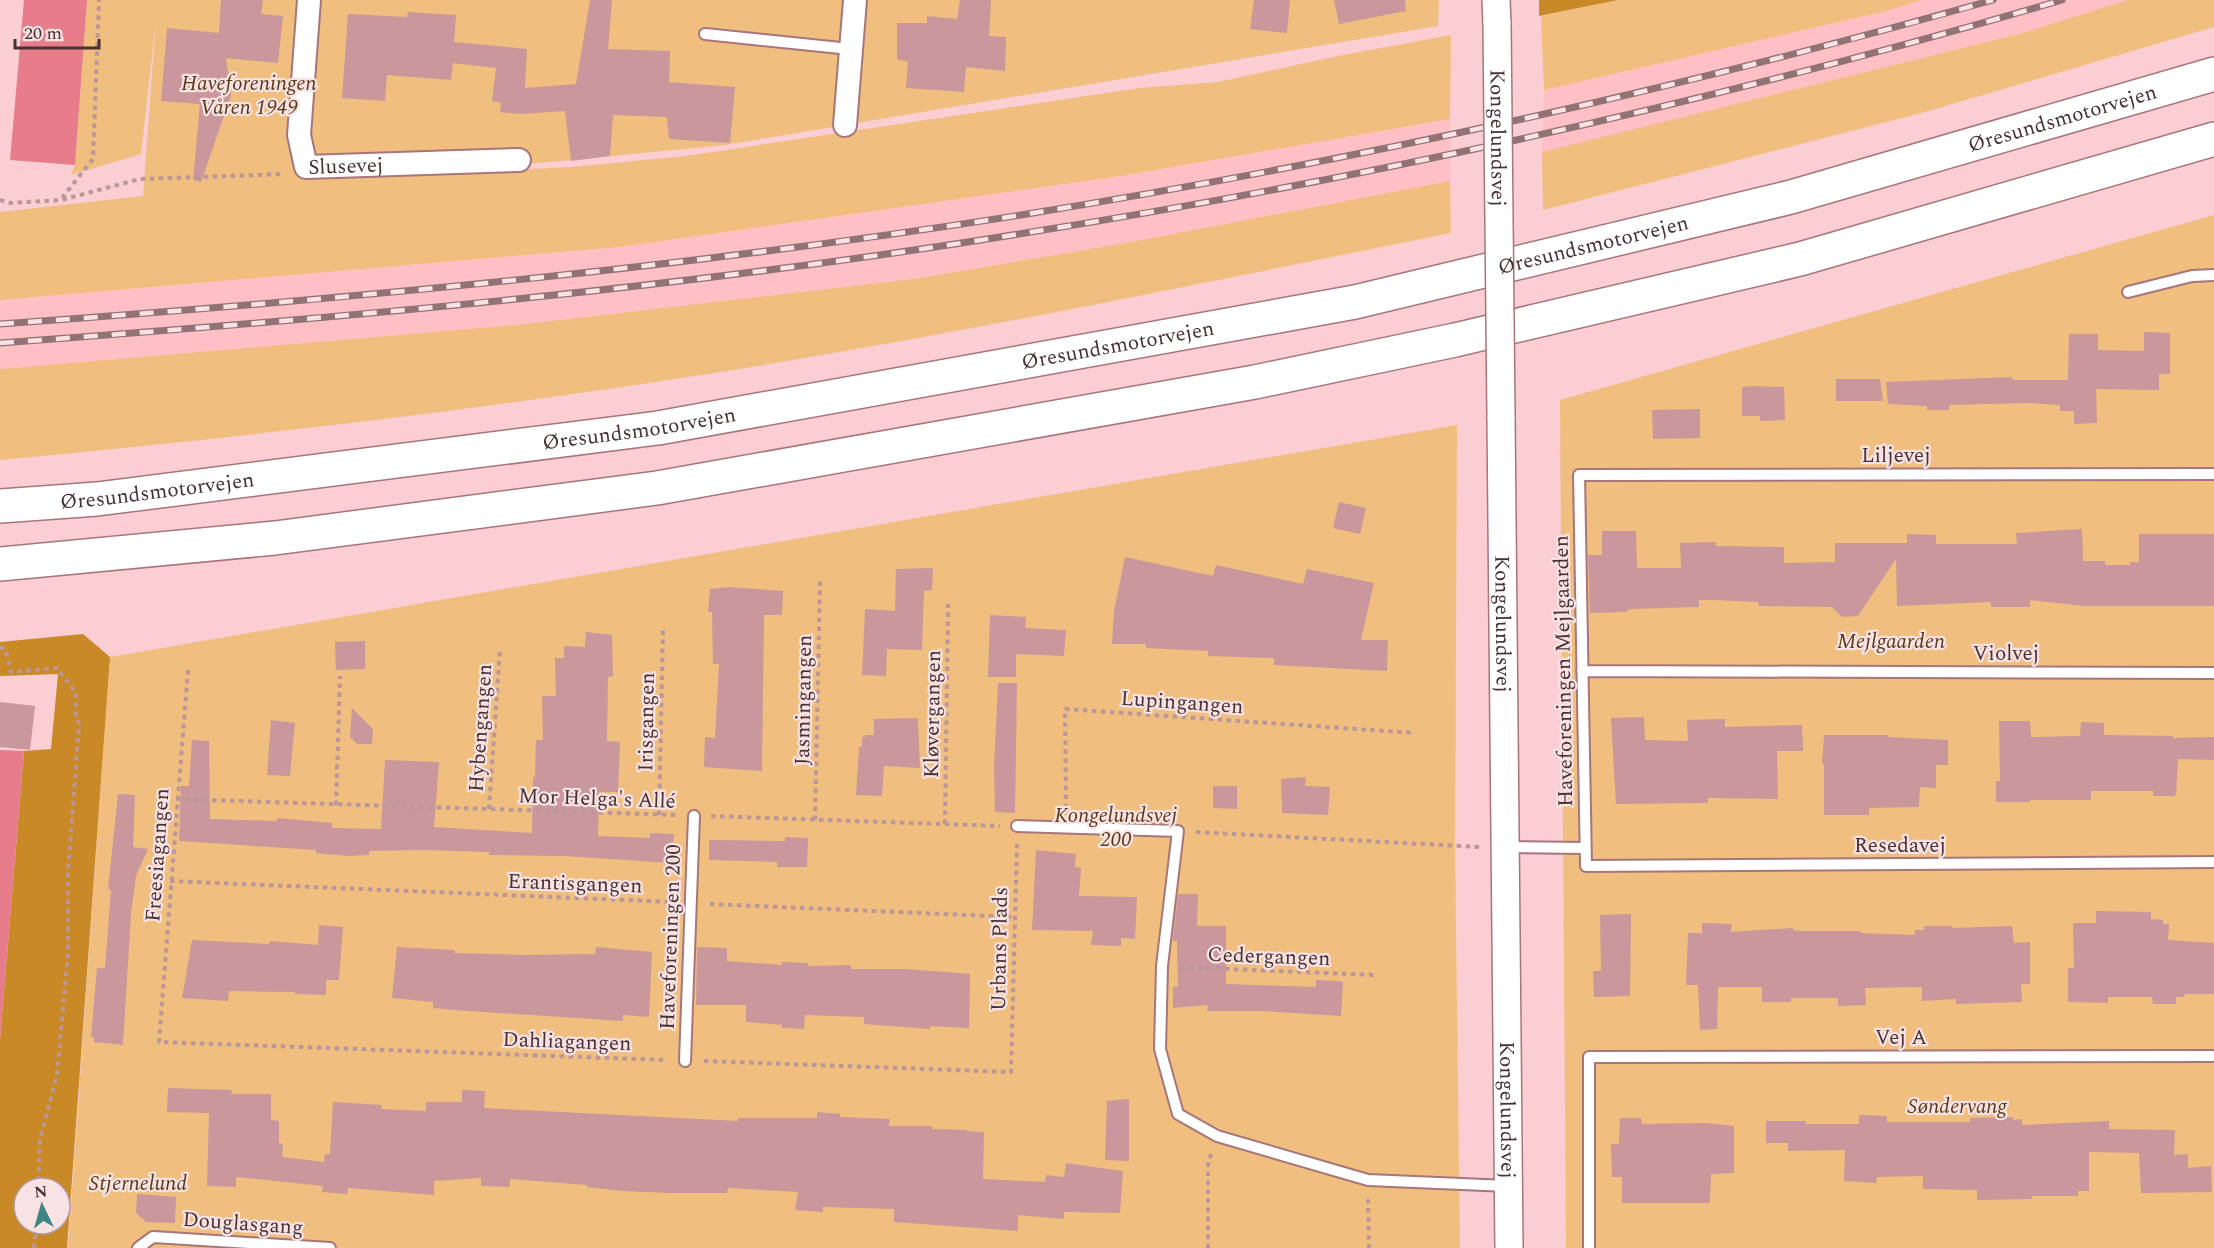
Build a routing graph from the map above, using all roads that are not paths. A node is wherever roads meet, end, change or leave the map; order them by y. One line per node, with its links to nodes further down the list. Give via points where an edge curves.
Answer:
1 (309, 0): 9 (street, Slusevej, via 299,135 306,167)
2 (855, 0): 5 (street)
3 (1497, 12): 20 (street, Kongelundsvej, bridge)
4 (705, 34): 5 (lane)
5 (850, 49): 7 (street)
6 (2214, 74): 14 (highway, Øresundsmotorvejen, via 1791,197 1355,302 658,428 97,499)
7 (845, 125)
8 (2214, 139): 15 (highway, via 1800,259 1256,382 657,488 275,538)
9 (519, 160)
10 (2214, 275): 11 (lane, via 2192,276)
11 (2128, 292)
12 (2214, 474): 13 (lane, Liljevej)
13 (1579, 475): 16 (lane, Haveforeningen Mejlgaarden)
14 (0, 506)
15 (0, 564)
16 (1582, 671): 17 (lane, Violvej); 21 (lane, Haveforeningen Mejlgaarden)
17 (2214, 673)
18 (694, 816): 25 (lane, Haveforeningen 200)
19 (1017, 826): 26 (lane, via 1178,831 1162,966 1161,1049 1178,1114 1217,1136 1368,1180)
20 (1505, 847): 21 (lane); 26 (street, Kongelundsvej)
21 (1585, 848): 23 (lane, Haveforeningen Mejlgaarden)
22 (2214, 862): 23 (lane, Resedavej)
23 (1586, 866)
24 (2214, 1056): 30 (lane, Vej A, via 1589,1057)
25 (685, 1061)
26 (1508, 1186): 29 (street, Kongelundsvej)
27 (138, 1248): 28 (lane, Douglasgang, via 153,1237)
28 (330, 1248)
29 (1509, 1248)
30 (1589, 1248)

